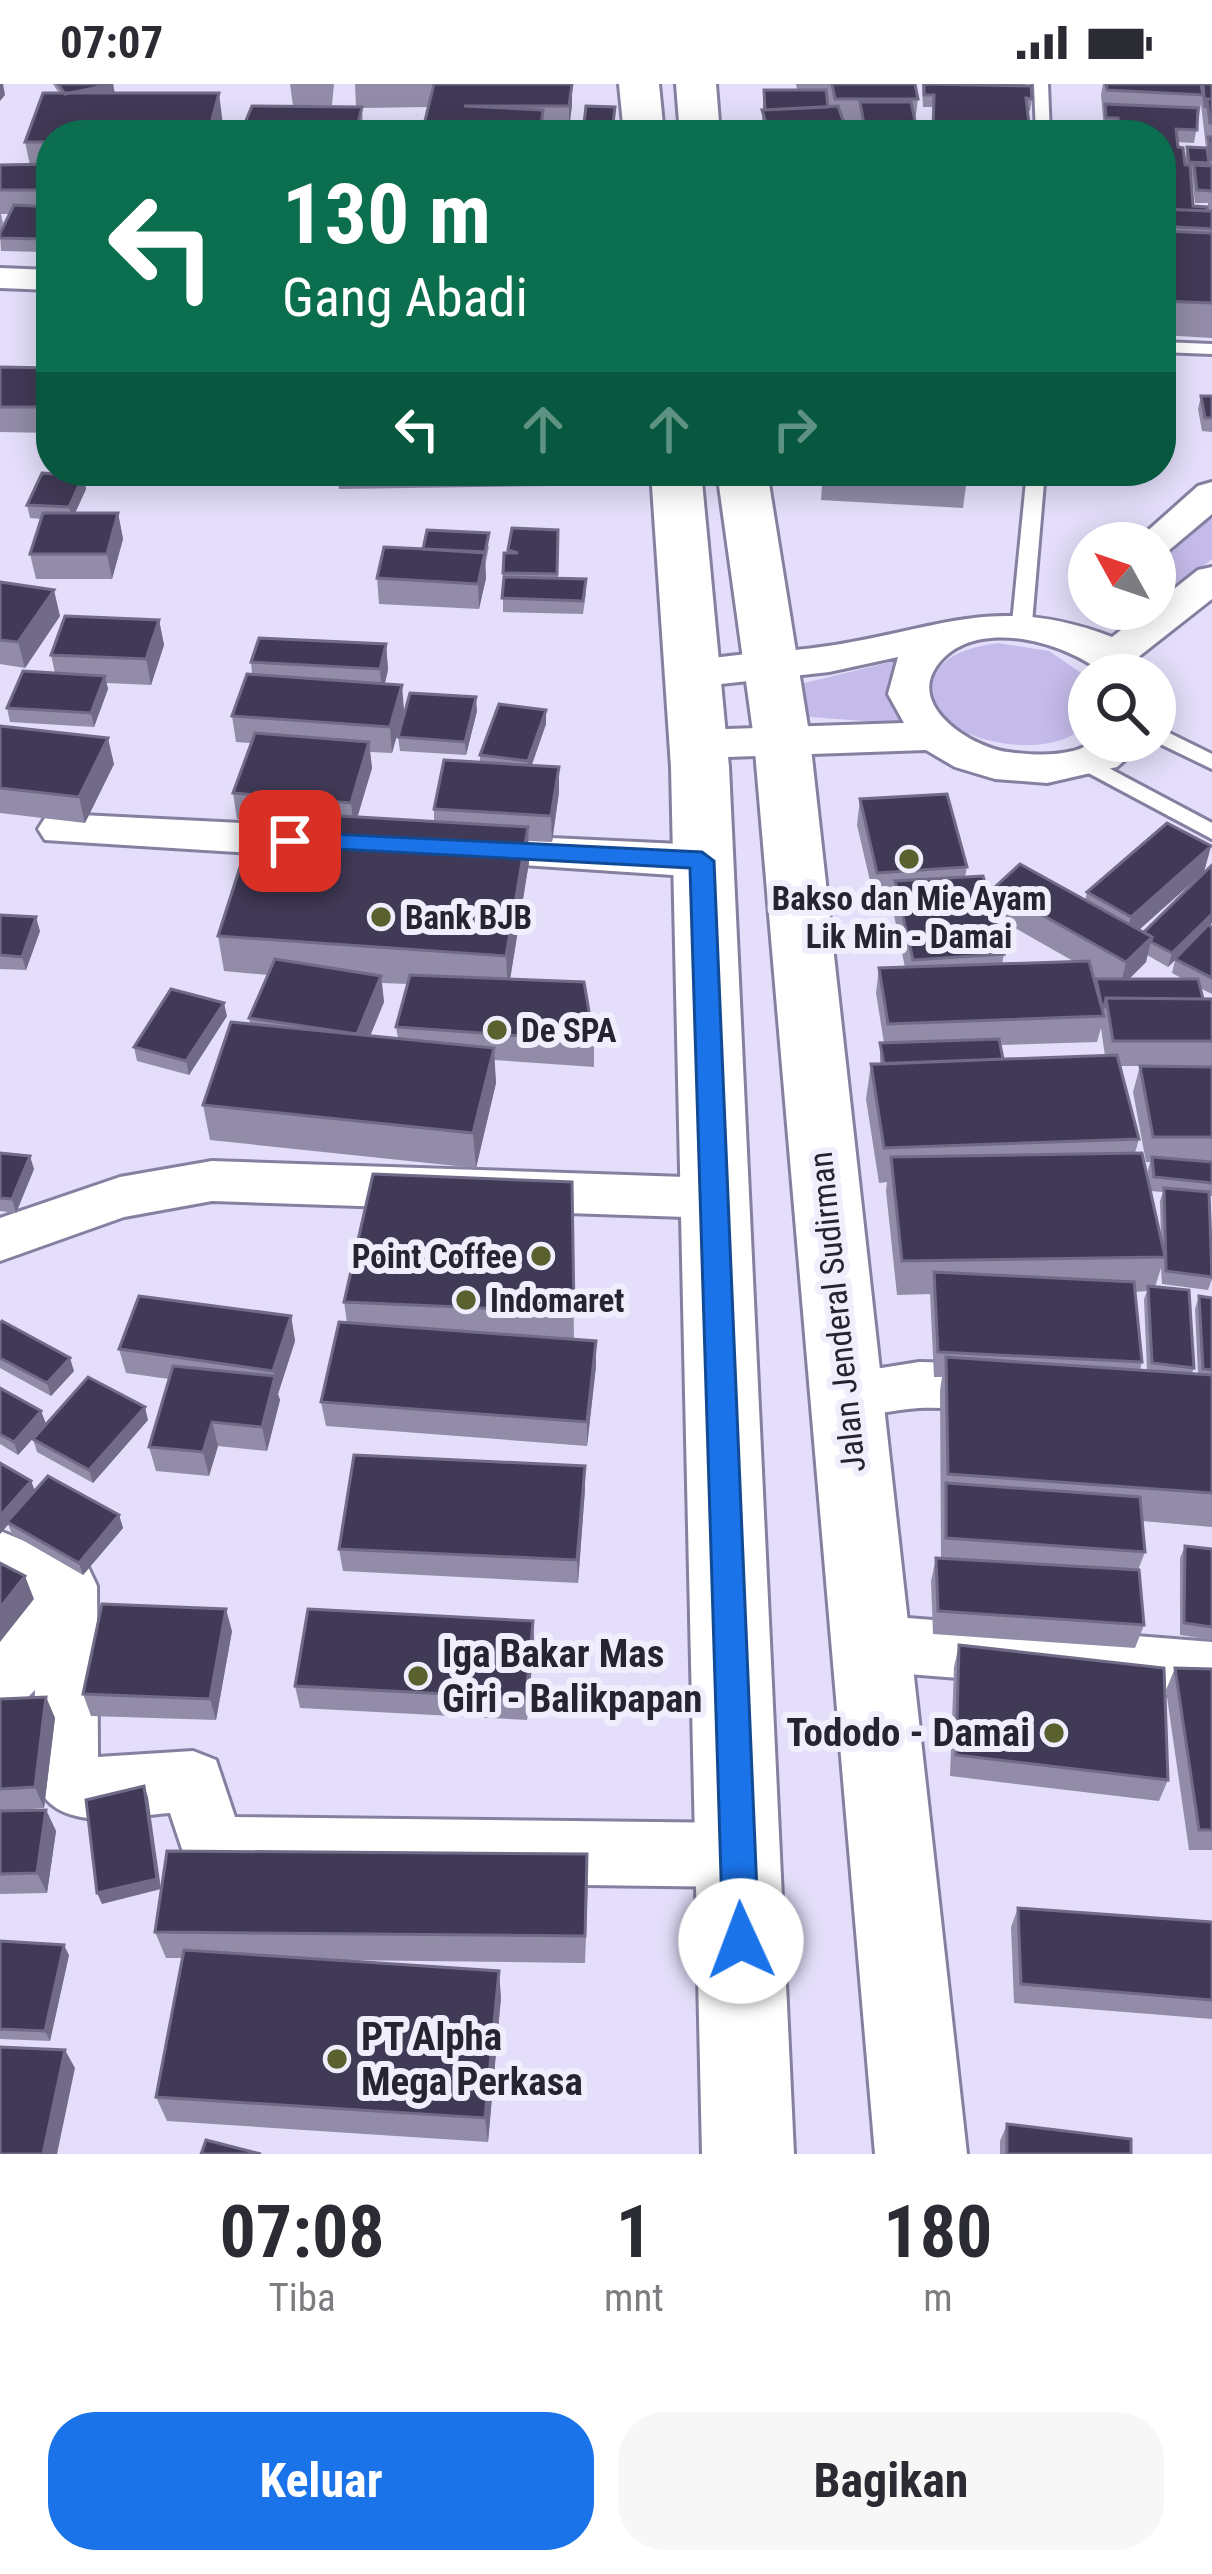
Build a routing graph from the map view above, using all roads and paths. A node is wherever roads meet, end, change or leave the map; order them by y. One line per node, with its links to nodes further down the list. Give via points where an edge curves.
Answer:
1 (639, 84): 4 (highway)
2 (696, 84): 5 (highway)
3 (1041, 84): 6 (lane)
4 (643, 120)
5 (699, 120)
6 (1042, 120)
7 (0, 278): 8 (street)
8 (36, 279)
9 (1176, 348): 10 (lane)
10 (1212, 349)
11 (677, 486): 23 (highway)
12 (744, 486): 22 (highway, Jalan Jenderal Sudirman)
13 (1036, 486): 18 (lane)
14 (1212, 494): 15 (street)
15 (1176, 524)
16 (1212, 579): 21 (street)
17 (1068, 611): 18 (street)
18 (1039, 626): 19 (street); 20 (street)
19 (957, 632): 22 (street); 24 (street, via 913,667 908,690)
20 (1107, 654)
21 (1135, 654)
22 (773, 665): 23 (street); 25 (highway, Jalan Jenderal Sudirman)
23 (694, 674): 26 (highway)
24 (935, 736): 25 (street); 28 (street, via 1006,767 1047,770)
25 (782, 739): 26 (street); 39 (highway, Jalan Jenderal Sudirman)
26 (698, 744): 35 (highway)
27 (1176, 744): 30 (lane)
28 (1073, 762)
29 (1118, 762): 32 (lane)
30 (1212, 762)
31 (61, 829): 33 (street)
32 (1212, 832)
33 (370, 844)
34 (417, 847): 35 (street)
35 (702, 861): 36 (highway)
36 (715, 1198): 37 (street, via 212,1180 120,1197); 45 (highway)
37 (0, 1240)
38 (1053, 1389): 39 (street, via 919,1384)
39 (845, 1394): 42 (highway, Jalan Jenderal Sudirman)
40 (0, 1557): 41 (street)
41 (67, 1586): 44 (street); 45 (street, via 67,1775 83,1789 194,1781 212,1848)
42 (870, 1643): 43 (street); 47 (highway, Jalan Jenderal Sudirman)
43 (1212, 1670)
44 (0, 1683)
45 (738, 1856): 46 (highway)
46 (748, 2154)
47 (921, 2154)

